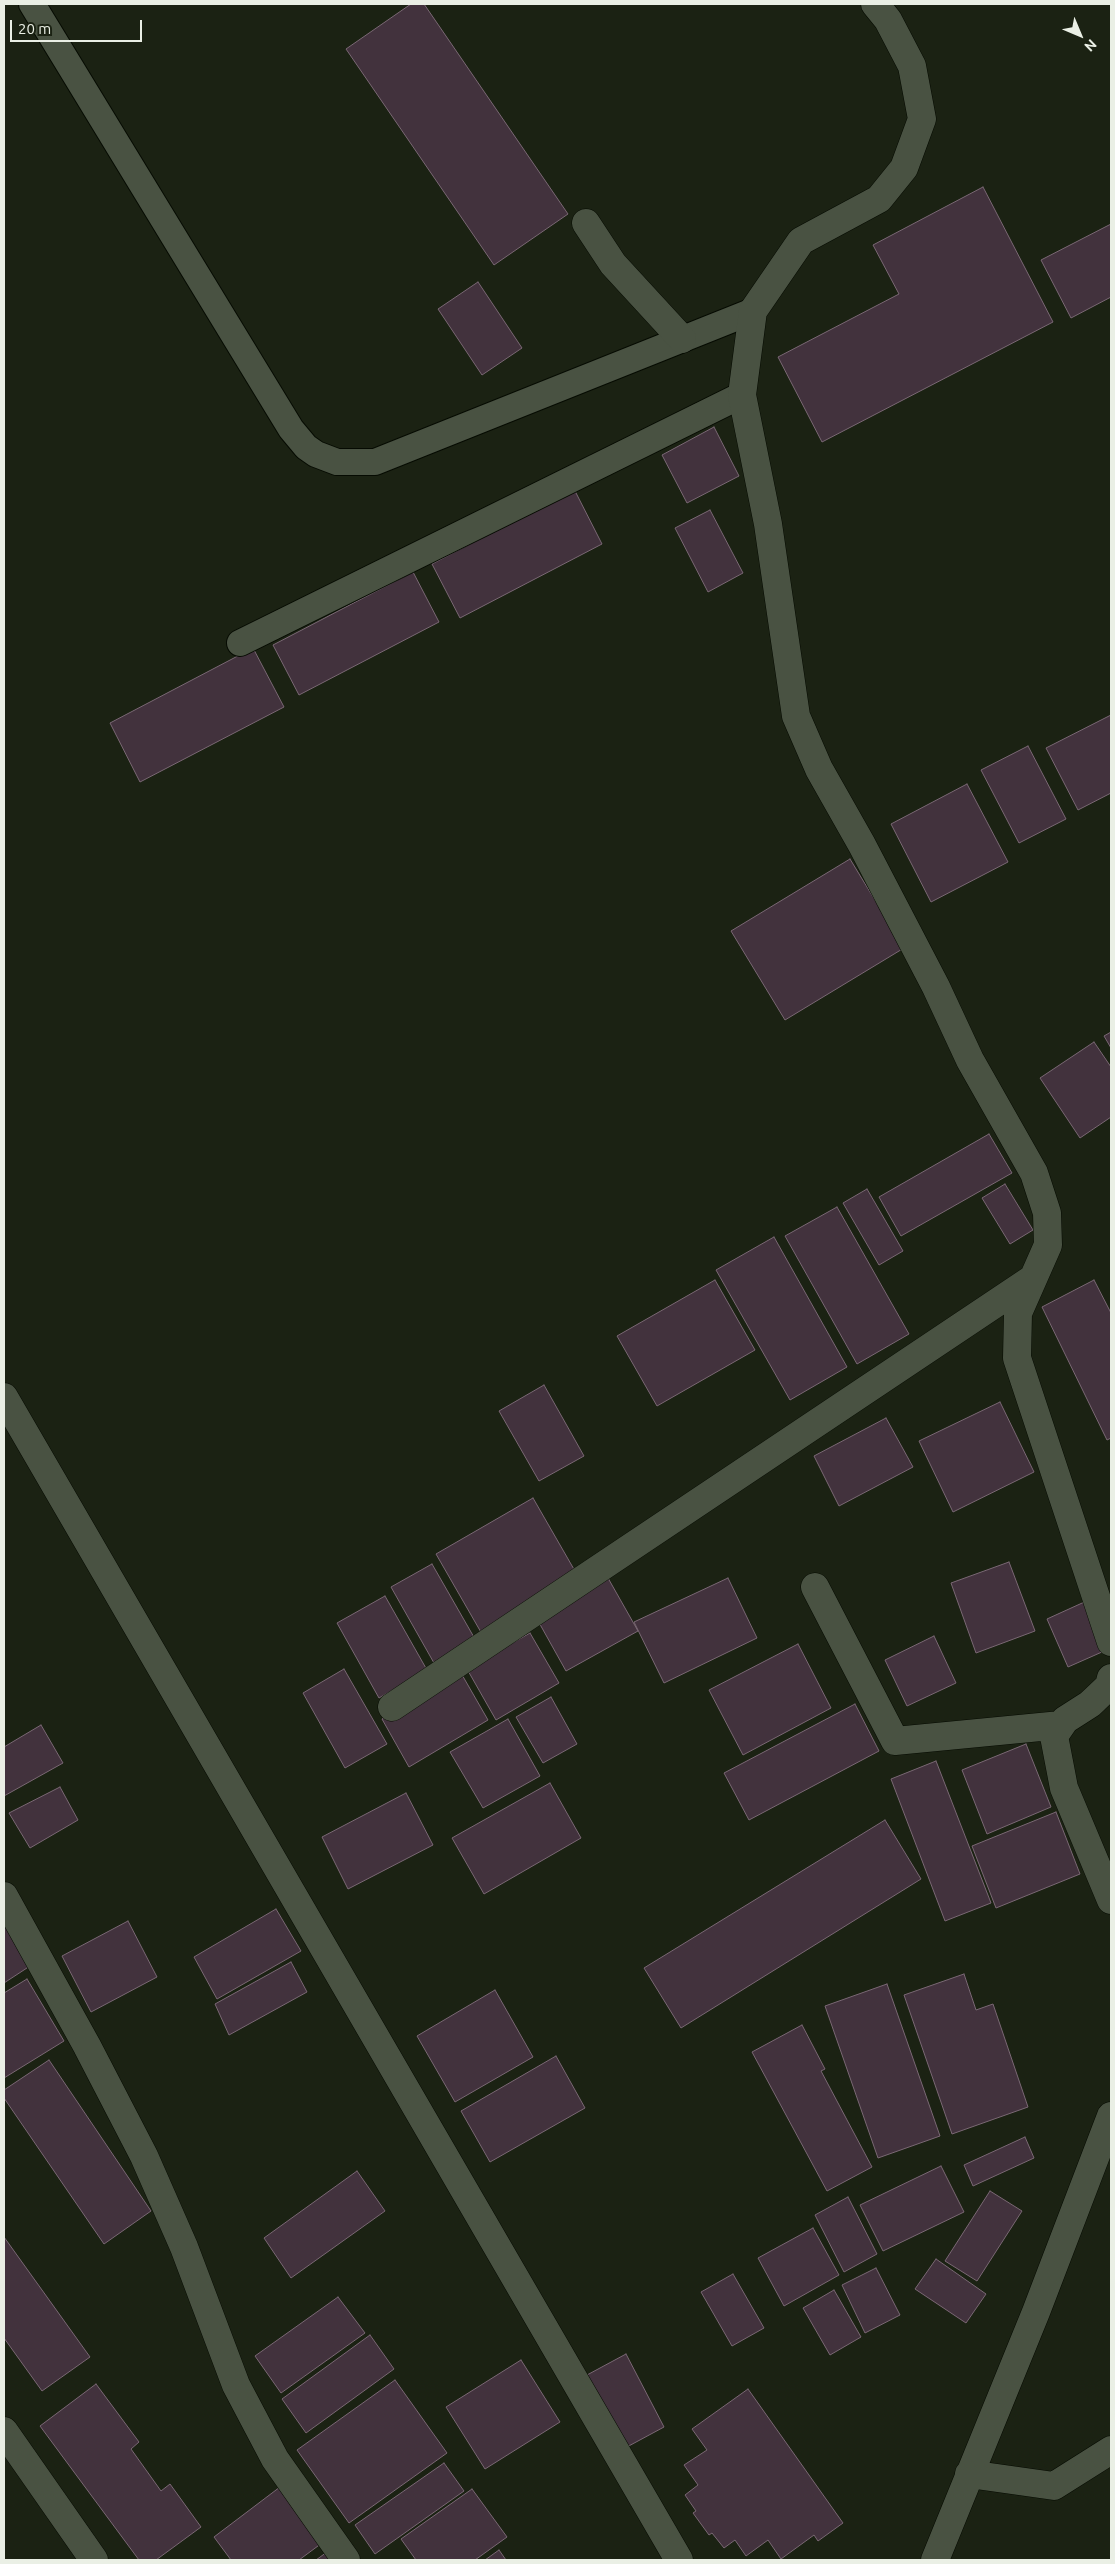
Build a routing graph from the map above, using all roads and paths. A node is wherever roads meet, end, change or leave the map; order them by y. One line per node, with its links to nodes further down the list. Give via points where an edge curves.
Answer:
1 (32, 4): 5 (lane, via 291,429 316,454 337,462 375,462)
2 (875, 4): 4 (street, via 888,20 912,66 922,119 904,168 879,199 801,241)
3 (586, 223): 5 (street, via 614,264)
4 (752, 311): 5 (lane); 6 (street)
5 (682, 339)
6 (742, 395): 7 (lane); 8 (street, via 768,524 796,716 818,769 884,887 978,1075 1034,1173 1047,1213 1048,1245)
7 (240, 643)
8 (1032, 1279): 10 (street, via 1018,1313 1017,1358); 14 (street)
9 (4, 1397): 25 (street)
10 (1102, 1576): 12 (street)
11 (815, 1587): 15 (street, via 895,1741)
12 (1111, 1642)
13 (1111, 1678): 15 (street, via 1109,1686 1090,1704)
14 (392, 1707)
15 (1061, 1725): 16 (street, via 1054,1736 1064,1788)
16 (1110, 1891)
17 (4, 1896): 24 (street, via 144,2156 184,2247 236,2385 275,2459)
18 (1111, 2116): 19 (street)
19 (1101, 2166): 22 (street)
20 (4, 2431): 23 (street)
21 (1111, 2450): 22 (street, via 1054,2486)
22 (969, 2474): 26 (street)
23 (94, 2560)
24 (346, 2560)
25 (679, 2560)
26 (935, 2560)

